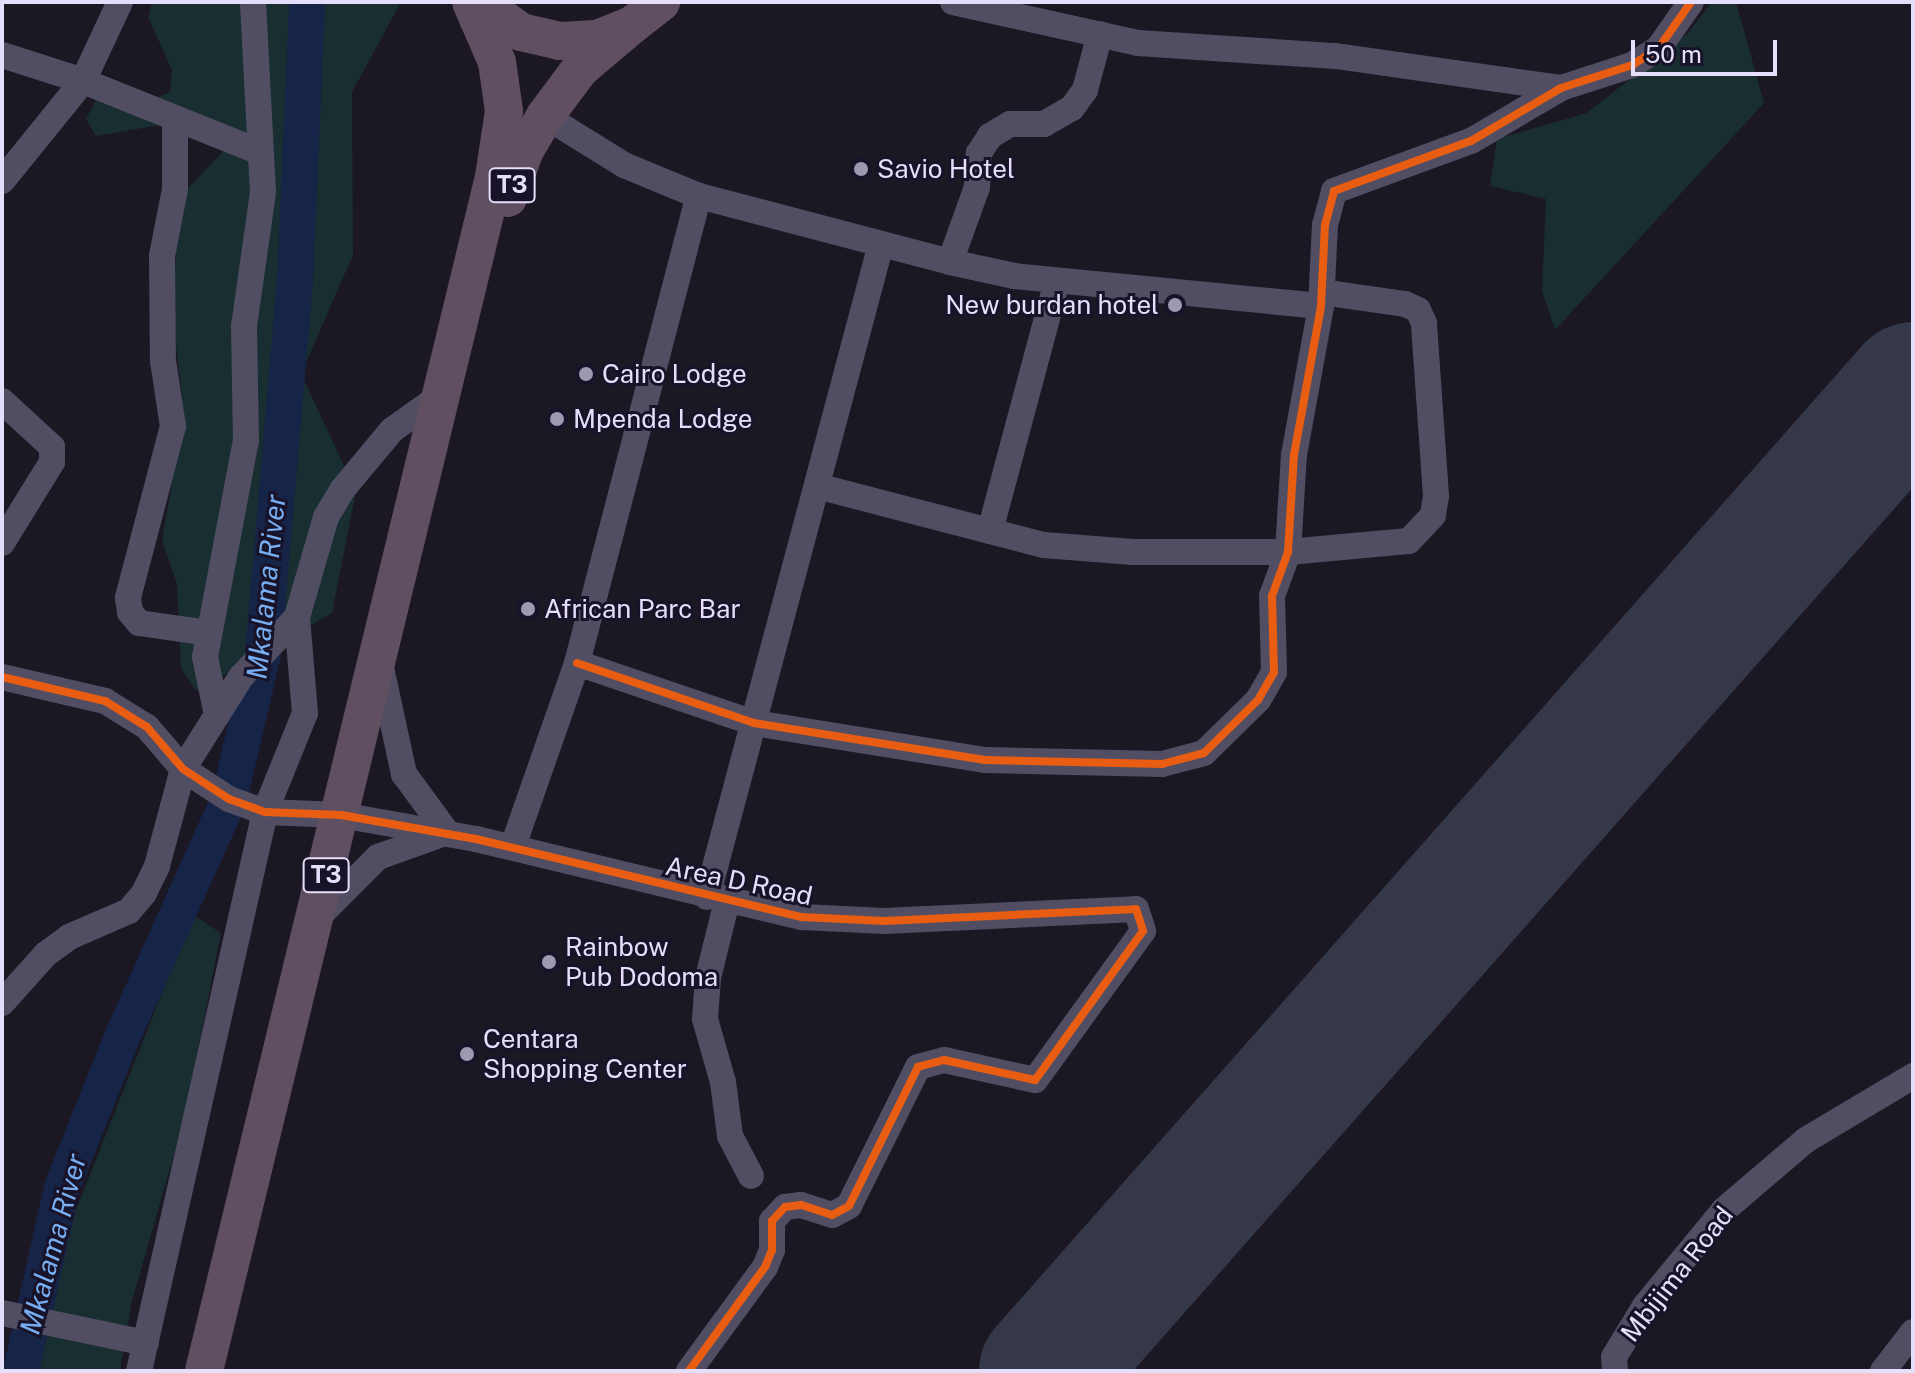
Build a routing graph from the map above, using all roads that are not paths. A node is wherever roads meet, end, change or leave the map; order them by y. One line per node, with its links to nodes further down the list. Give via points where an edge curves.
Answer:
1 (120, 2): 10 (street)
2 (253, 2): 14 (street)
3 (471, 2): 21 (highway, T3, via 497,62 504,111)
4 (480, 2): 7 (highway, T3, via 521,32 559,41 597,39)
5 (953, 2): 8 (street)
6 (1691, 2): 11 (street, via 1658,49 1608,76)
7 (647, 14): 12 (highway, T3, via 580,69)
8 (1100, 34): 11 (street, via 1138,43 1336,56); 18 (street, via 1085,90 1072,108 1044,124 1010,124 990,136 979,153 977,187)
9 (2, 55): 10 (street)
10 (83, 81): 13 (street); 15 (street)
11 (1561, 88): 20 (street, via 1471,141 1334,191 1325,225)
12 (545, 116): 16 (street, via 624,165); 21 (highway, T3, via 524,152)
13 (175, 120): 14 (street); 28 (street, via 175,189 162,256 163,361 173,426 128,598 139,623)
14 (260, 152): 28 (street, via 263,193 244,326 246,441)
15 (2, 181)
16 (699, 196): 17 (street); 30 (street)
17 (881, 244): 18 (street); 23 (street)
18 (950, 262): 19 (street)
19 (1057, 281): 20 (street); 24 (street)
20 (1322, 299): 26 (street, via 1294,455); 26 (street, via 1418,310 1427,339 1436,496 1433,515 1409,541)
21 (446, 386): 27 (street, via 392,430 342,490 326,517); 29 (highway, T3)
22 (2, 401): 25 (street, via 52,447 52,462)
23 (817, 486): 24 (street); 33 (street)
24 (990, 531): 26 (street, via 1044,545 1133,552)
25 (2, 543)
26 (1288, 552): 33 (street, via 1269,620 1274,672 1258,700 1204,753 1162,764 1029,763)
27 (297, 617): 32 (street, via 241,677); 35 (street, via 305,713)
28 (208, 633): 32 (street, via 205,657)
29 (379, 660): 36 (highway, T3); 37 (street, via 404,774)
30 (577, 663): 33 (street); 38 (street)
31 (2, 677): 34 (street, Area D Road, via 105,701 147,727)
32 (217, 715): 34 (street)
33 (754, 723): 39 (street)
34 (183, 769): 35 (street, Area D Road, via 229,799); 41 (street, via 157,866 144,893 129,911 69,937 46,954)
35 (265, 812): 36 (street, Area D Road); 46 (street)
36 (341, 815): 37 (street, Area D Road); 40 (highway, T3)
37 (448, 834): 38 (street, Area D Road); 40 (street, via 388,850 364,867)
38 (513, 846): 39 (street, Area D Road)
39 (717, 899): 43 (street, via 705,1019 723,1082 730,1136); 49 (street, Area D Road, via 846,922 1136,909 1143,931 1035,1080 944,1060 918,1067 849,1206 832,1215 801,1205 785,1207 772,1221 772,1250 765,1267)
40 (314, 922): 48 (highway, T3)
41 (2, 1003)
42 (1913, 1076): 50 (street, Mbijima Road, via 1806,1140 1724,1210 1645,1306 1614,1357)
43 (751, 1176)
44 (2, 1313): 46 (street)
45 (1913, 1332): 51 (street)
46 (146, 1343): 47 (street)
47 (139, 1371)
48 (204, 1371)
49 (689, 1371)
50 (1615, 1371)
51 (1883, 1371)

